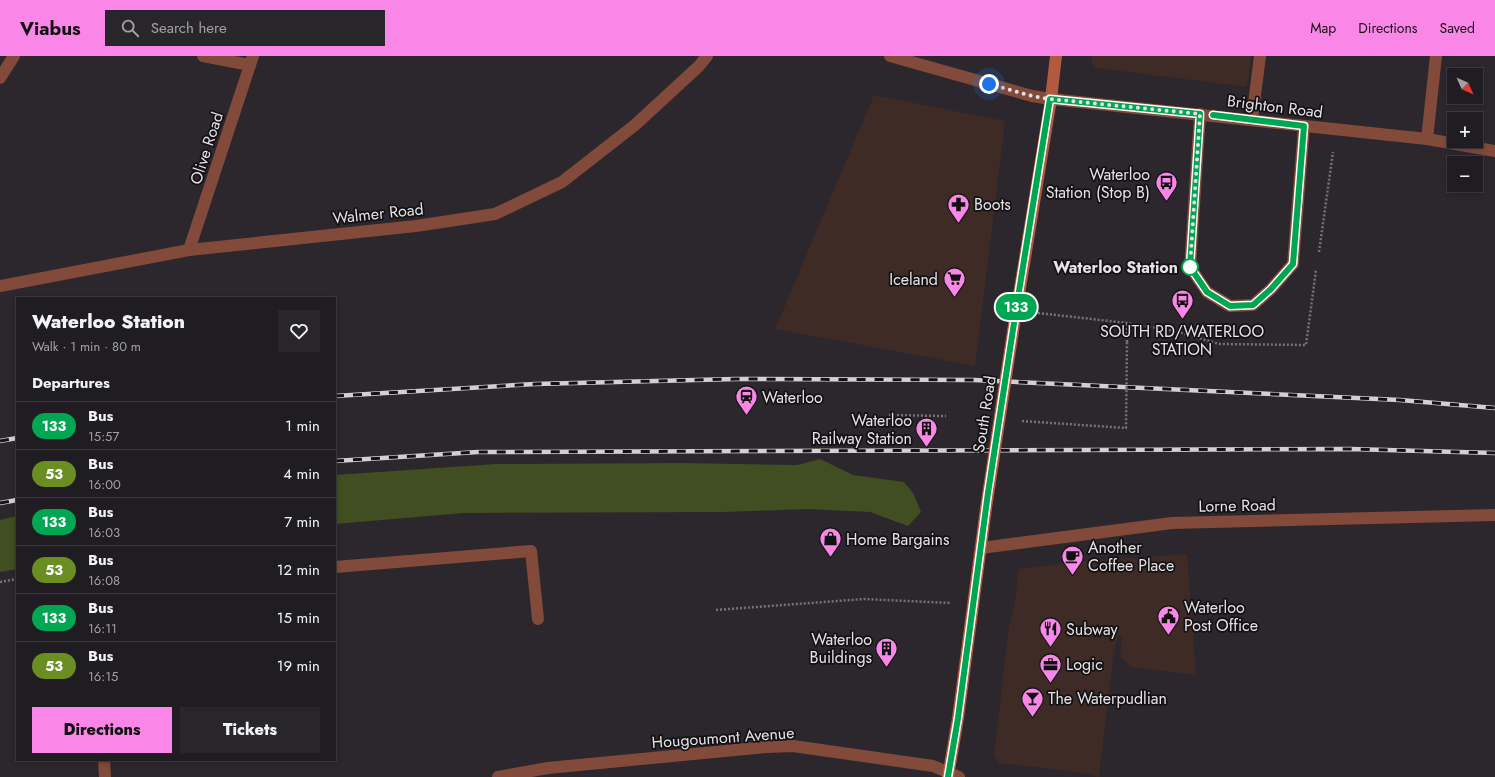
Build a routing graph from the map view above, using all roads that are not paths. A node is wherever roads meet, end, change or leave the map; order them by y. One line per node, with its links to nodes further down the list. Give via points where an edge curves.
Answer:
1 (14, 56): 9 (street)
2 (203, 56): 8 (street)
3 (707, 56): 16 (street, Walmer Road, via 700,66 635,125 562,182 495,214 416,226)
4 (890, 56): 10 (street, Brighton Road)
5 (1056, 56): 10 (street, South Road)
6 (1260, 56): 12 (street)
7 (1436, 56): 14 (street)
8 (251, 60): 16 (street, Olive Road)
9 (0, 78)
10 (1050, 99): 11 (street, Brighton Road); 19 (street, South Road, bridge)
11 (1200, 114): 12 (street, Brighton Road); 13 (street, via 1190,267 1207,292 1230,306 1253,305 1293,264)
12 (1252, 119): 13 (street, Brighton Road)
13 (1304, 126): 14 (street, Brighton Road)
14 (1427, 139): 15 (street, Brighton Road)
15 (1495, 151)
16 (189, 250): 17 (street, Walmer Road)
17 (0, 286)
18 (1495, 514): 19 (street, Lorne Road, via 1172,523)
19 (980, 548): 24 (street, South Road)
20 (336, 567): 21 (street, via 532,552)
21 (538, 619)
22 (104, 761): 25 (street)
23 (548, 773): 24 (street, Hougoumont Avenue, via 793,746 933,766); 26 (street, Hougoumont Avenue)
24 (952, 776)
25 (106, 777)
26 (498, 777)

